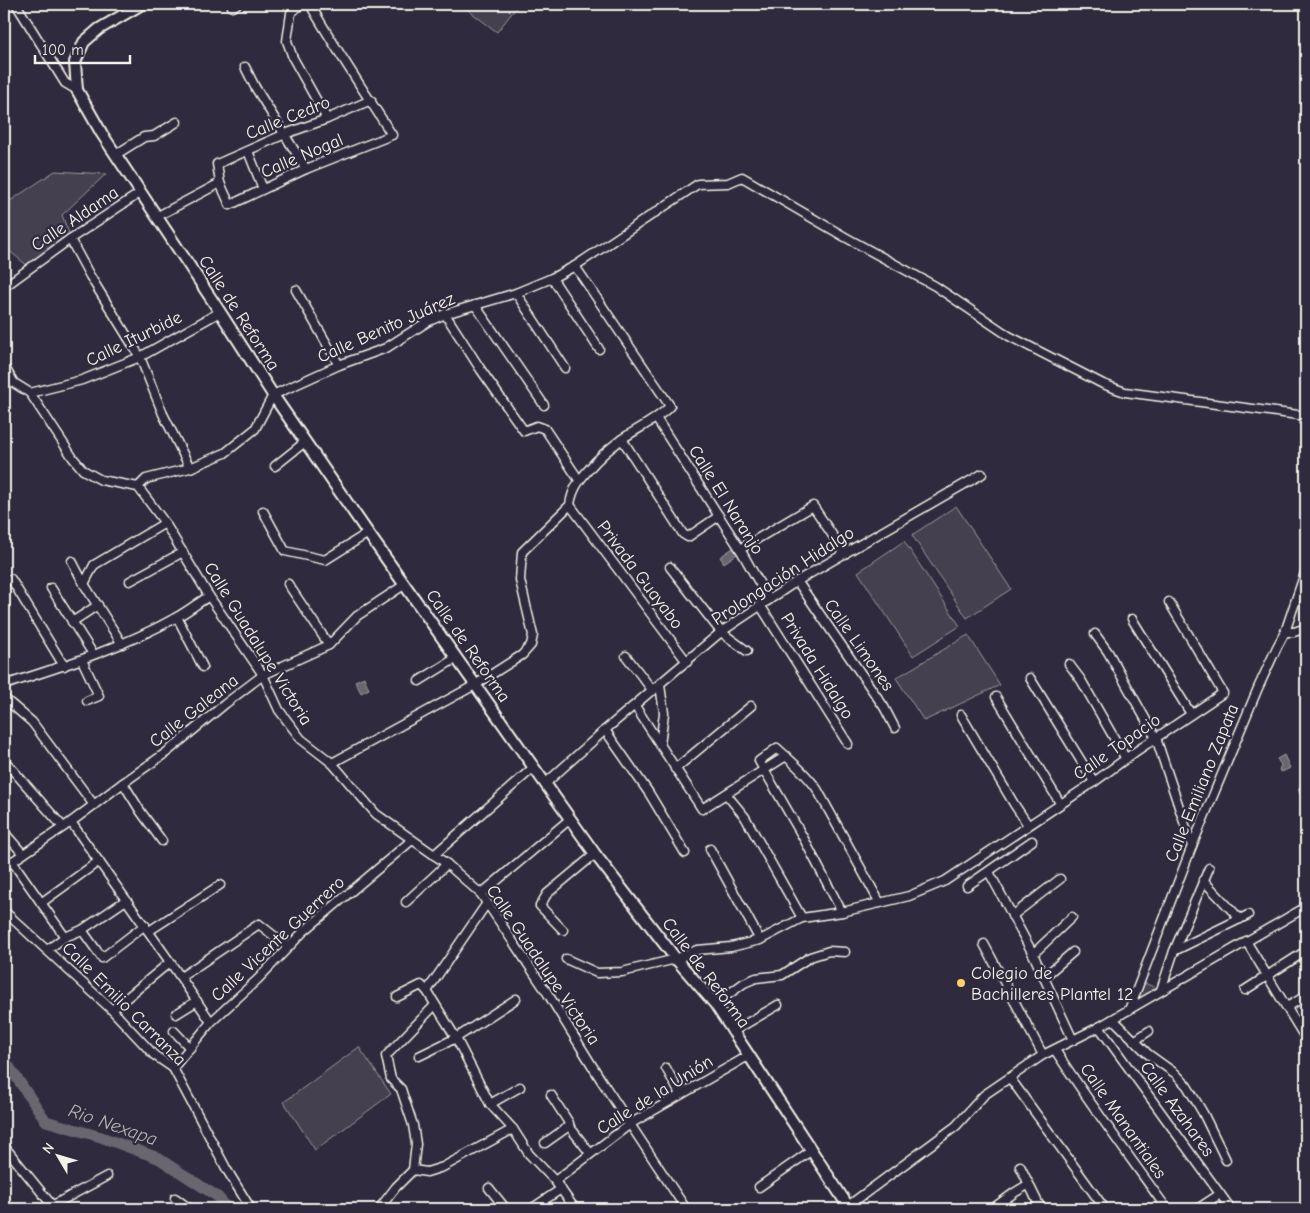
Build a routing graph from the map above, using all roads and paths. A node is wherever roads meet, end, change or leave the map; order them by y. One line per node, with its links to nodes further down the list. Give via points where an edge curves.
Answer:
1 (16, 4): 6 (street, via 65,82)
2 (140, 4): 6 (main road, via 84,42 75,62)
3 (301, 4): 8 (street, via 291,13 288,42 292,58)
4 (308, 4): 7 (street)
5 (245, 67): 10 (street)
6 (77, 90): 12 (main road, Calle de Reforma)
7 (371, 100): 8 (street, Calle Cedro); 13 (street, Calle Nogal, via 392,136)
8 (328, 119): 10 (street, Calle Cedro)
9 (177, 122): 12 (street)
10 (286, 134): 11 (street, Calle Cedro); 13 (street)
11 (248, 151): 14 (street, Calle Cedro, via 218,164); 15 (street)
12 (115, 155): 16 (main road, Calle de Reforma)
13 (306, 169): 15 (street, Calle Nogal)
14 (220, 183): 15 (street, Calle Nogal, via 230,205); 17 (street)
15 (263, 189)
16 (140, 193): 17 (main road, Calle de Reforma); 18 (street, Calle Aldama)
17 (156, 216): 25 (main road, Calle de Reforma)
18 (70, 239): 21 (street, Calle Aldama); 28 (street)
19 (575, 266): 20 (street, Calle Benito Juárez); 35 (street, Calle Benito Juárez, via 690,188 698,184 728,183 742,177 935,286 1009,336 1103,384 1126,392); 36 (street, via 670,406)
20 (552, 278): 23 (street, Calle Benito Juárez); 27 (street)
21 (4, 287)
22 (296, 290): 29 (street)
23 (516, 293): 24 (street, Calle Benito Juárez); 30 (street)
24 (475, 305): 26 (street, Calle Benito Juárez); 34 (street)
25 (220, 312): 28 (street, Calle Iturbide); 33 (main road, Calle de Reforma)
26 (445, 314): 29 (street, Calle Benito Juárez, via 386,348); 42 (street, via 524,431 536,426 545,430)
27 (599, 349)
28 (140, 357): 32 (street, Calle Iturbide, via 82,380); 40 (street)
29 (340, 365): 33 (street, Calle Benito Juárez)
30 (564, 368)
31 (5, 370): 32 (street, via 14,382)
32 (30, 393): 43 (street, via 83,470 100,480)
33 (273, 395): 38 (main road, Calle de Reforma); 40 (street, via 255,429 225,453)
34 (544, 405)
35 (1306, 415)
36 (656, 418): 37 (street); 46 (street, Calle El Naranjo)
37 (622, 440): 42 (street, via 599,456); 46 (street, via 683,534 688,537)
38 (305, 442): 39 (street); 48 (main road, Calle de Reforma)
39 (275, 466)
40 (190, 468): 43 (street, via 146,479)
41 (982, 474): 51 (street, Prolongación Hidalgo)
42 (578, 480): 44 (street)
43 (138, 488): 47 (street, Calle Guadalupe Victoria)
44 (570, 505): 81 (street, Privada Guayabo); 89 (street, via 522,552 520,580 533,635 531,645 522,655)
45 (264, 511): 48 (street, via 285,551 326,560)
46 (719, 516): 49 (street, Calle El Naranjo)
47 (165, 523): 50 (street, Calle Guadalupe Victoria); 58 (street, via 94,565)
48 (368, 533): 60 (main road, Calle de Reforma)
49 (740, 549): 51 (street, via 813,506); 63 (street, Calle El Naranjo)
50 (183, 552): 56 (street); 62 (street, Calle Guadalupe Victoria)
51 (845, 554): 57 (street, Prolongación Hidalgo)
52 (72, 561): 58 (street)
53 (670, 567): 71 (street)
54 (1306, 570): 72 (street, Calle Emiliano Zapata)
55 (11, 579): 83 (street)
56 (130, 581)
57 (797, 581): 63 (street, Prolongación Hidalgo); 99 (street, Calle Limones)
58 (84, 584): 66 (street)
59 (288, 584): 75 (street)
60 (404, 585): 75 (street, Calle Galeana, via 358,616); 79 (main road, Calle de Reforma)
61 (51, 588): 69 (street)
62 (209, 596): 67 (street); 85 (street, Calle Guadalupe Victoria)
63 (769, 600): 65 (street, Prolongación Hidalgo)
64 (1169, 602): 97 (street, Calle Topacio, via 1223,692)
65 (760, 605): 71 (street, Prolongación Hidalgo); 102 (street, Privada Hidalgo)
66 (98, 606): 69 (street); 74 (street)
67 (177, 617): 74 (street); 84 (street)
68 (1132, 619): 97 (street)
69 (72, 622): 77 (street)
70 (1306, 628): 72 (street)
71 (721, 632): 76 (street); 81 (street, Prolongación Hidalgo)
72 (1285, 632): 125 (street, Calle Emiliano Zapata)
73 (1095, 634): 101 (street)
74 (122, 644): 77 (street)
75 (329, 645): 85 (street, Calle Galeana)
76 (747, 651)
77 (93, 654): 80 (street)
78 (626, 656): 91 (street)
79 (456, 658): 87 (street); 89 (main road, Calle de Reforma)
80 (82, 660): 83 (street); 94 (street, via 99,696)
81 (686, 662): 90 (street, Prolongación Hidalgo)
82 (1069, 664): 105 (street)
83 (64, 666): 88 (street)
84 (203, 667)
85 (263, 676): 107 (street, Calle Guadalupe Victoria, via 279,710 301,739); 112 (street, Calle Galeana, via 168,752)
86 (1030, 678): 111 (street)
87 (419, 681)
88 (4, 685)
89 (475, 685): 107 (street); 108 (main road, Calle de Reforma)
90 (660, 685): 91 (street, Prolongación Hidalgo); 103 (street, via 664,713)
91 (653, 691): 95 (street, Prolongación Hidalgo)
92 (996, 697): 116 (street)
93 (4, 698): 115 (street, via 32,722)
94 (87, 701)
95 (635, 706): 100 (street, Prolongación Hidalgo); 103 (street)
96 (751, 706): 109 (street)
97 (1191, 714): 101 (street, Calle Topacio)
98 (961, 715): 119 (street)
99 (895, 728)
100 (605, 730): 113 (street, Prolongación Hidalgo); 127 (street, via 650,792)
101 (1156, 738): 105 (street, Calle Topacio); 125 (street)
102 (848, 744)
103 (660, 745): 109 (street)
104 (786, 756): 110 (street); 110 (street, via 777,748 759,762); 146 (street, via 807,774 818,789)
105 (1126, 759): 111 (street, Calle Topacio)
106 (4, 760): 120 (street)
107 (332, 764): 122 (street, Calle Guadalupe Victoria, via 376,814)
108 (534, 767): 113 (main road, Calle de Reforma); 130 (street)
109 (675, 769): 114 (street, via 702,809)
110 (762, 770): 114 (street); 149 (street, via 804,839)
111 (1094, 782): 116 (street, Calle Topacio)
112 (123, 783): 115 (street, Calle Galeana); 123 (street)
113 (546, 783): 117 (main road, Calle de Reforma)
114 (726, 794): 152 (street, via 745,817)
115 (94, 804): 118 (street, Calle Galeana)
116 (1060, 804): 119 (street, Calle Topacio)
117 (570, 819): 129 (main road, Calle de Reforma); 141 (street)
118 (71, 822): 120 (street, Calle Galeana); 132 (street)
119 (1028, 825): 146 (street, Calle Topacio, via 945,881 909,896)
120 (63, 827): 128 (street, Calle Galeana)
121 (4, 832): 128 (street)
122 (412, 840): 130 (street, Calle Guadalupe Victoria); 160 (street, Calle Vicente Guerrero)
123 (162, 841)
124 (1032, 841): 136 (street)
125 (1192, 846): 185 (street, Calle Emiliano Zapata)
126 (710, 849): 157 (street)
127 (685, 853)
128 (23, 854): 131 (street, Calle Galeana)
129 (595, 854): 155 (street, via 542,900 540,906); 168 (main road, Calle de Reforma)
130 (434, 855): 133 (street, Calle Guadalupe Victoria)
131 (12, 861): 134 (street, Calle Galeana); 144 (street)
132 (99, 861): 142 (street); 144 (street)
133 (447, 864): 141 (street, Calle Guadalupe Victoria); 143 (street)
134 (4, 867)
135 (1208, 868): 138 (street)
136 (989, 872): 140 (street); 150 (street)
137 (1060, 880): 150 (street)
138 (1203, 880): 162 (street); 162 (street, via 1244,917)
139 (220, 885): 153 (street)
140 (967, 886)
141 (481, 894): 145 (street, Calle Guadalupe Victoria)
142 (126, 900): 153 (street); 154 (street)
143 (406, 902)
144 (41, 903): 156 (street)
145 (487, 903): 175 (street); 209 (street, Calle Guadalupe Victoria)
146 (880, 903): 149 (street, Calle Topacio)
147 (1306, 907): 158 (street)
148 (4, 911): 161 (street, Calle Emilio Carranza)
149 (842, 912): 152 (street, Calle Topacio)
150 (1012, 916): 166 (street)
151 (1072, 917): 166 (street)
152 (802, 918): 157 (street, Calle Topacio)
153 (147, 928): 154 (street, via 102,958); 169 (street)
154 (82, 930): 156 (street)
155 (563, 930)
156 (65, 937): 161 (street)
157 (760, 940): 168 (street, Calle Topacio, via 697,950)
158 (1246, 941): 170 (street); 173 (street)
159 (984, 944): 199 (street)
160 (288, 947): 171 (street, via 259,924); 188 (street, Calle Vicente Guerrero)
161 (47, 950): 184 (street, Calle Emilio Carranza)
162 (1174, 951): 173 (street)
163 (1306, 951): 170 (street)
164 (845, 952): 180 (street, via 810,957 782,975 744,982)
165 (1073, 952): 172 (street)
166 (1032, 954): 172 (street)
167 (566, 959): 168 (street, Calle Topacio, via 597,973 622,972)
168 (676, 959): 180 (main road, Calle de Reforma)
169 (170, 962): 171 (street); 184 (street)
170 (1267, 975): 174 (street); 183 (street)
171 (181, 978): 179 (street)
172 (1044, 978): 195 (street)
173 (1161, 990): 185 (street)
174 (1244, 990)
175 (427, 992): 177 (street, via 420,985); 181 (street)
176 (1306, 996): 183 (street)
177 (397, 997)
178 (516, 999): 194 (street)
179 (197, 1001): 186 (street); 188 (street)
180 (714, 1004): 192 (main road, Calle de Reforma)
181 (435, 1005): 194 (street); 218 (street, via 386,1056 391,1079 401,1088 413,1125 416,1144)
182 (778, 1005): 192 (street)
183 (1287, 1007): 193 (street)
184 (112, 1010): 202 (street, Calle Emilio Carranza, via 154,1055)
185 (1129, 1010): 187 (street)
186 (176, 1014)
187 (1113, 1019): 189 (street); 196 (street)
188 (212, 1022): 197 (street, Calle Vicente Guerrero)
189 (1099, 1028): 195 (street); 225 (street, Calle Azahares)
190 (174, 1031): 197 (street)
191 (1149, 1031): 196 (street)
192 (732, 1032): 201 (main road, Calle de Reforma)
193 (1304, 1036)
194 (456, 1038): 200 (street); 208 (street)
195 (1073, 1040): 198 (street)
196 (1134, 1041): 216 (street, via 1187,1086)
197 (190, 1048): 202 (street, Calle Vicente Guerrero)
198 (1055, 1050): 199 (street); 239 (street, Calle Manantiales)
199 (1044, 1055): 204 (street)
200 (419, 1056)
201 (748, 1056): 206 (street, Calle de la Unión); 214 (main road, Calle de Reforma)
202 (173, 1068): 230 (street, Calle Emilio Carranza)
203 (666, 1068): 206 (street)
204 (1010, 1078): 228 (street, via 984,1095 956,1126); 238 (street)
205 (520, 1087): 208 (street)
206 (680, 1094): 209 (street, Calle de la Unión)
207 (551, 1095): 210 (street)
208 (490, 1104): 211 (street)
209 (630, 1124): 215 (street, Calle de la Unión); 235 (street, Calle Guadalupe Victoria)
210 (569, 1126): 212 (street); 215 (street)
211 (513, 1129): 218 (street, via 443,1167 427,1172); 220 (street, via 529,1154)
212 (545, 1143)
213 (4, 1146): 227 (street)
214 (812, 1150): 222 (street); 228 (main road, Calle de Reforma)
215 (590, 1153): 220 (street, Calle de la Unión)
216 (1226, 1160)
217 (1020, 1166): 221 (street)
218 (413, 1170): 231 (street)
219 (107, 1176): 227 (street)
220 (555, 1181): 224 (street)
221 (1029, 1184): 236 (street); 237 (street)
222 (759, 1187)
223 (489, 1188): 232 (street)
224 (561, 1189): 233 (street); 234 (street)
225 (1220, 1194): 240 (street); 241 (street, Calle Azahares)
226 (174, 1198): 229 (street)
227 (51, 1208)
228 (849, 1208)
229 (190, 1209)
230 (251, 1209)
231 (379, 1209)
232 (506, 1209)
233 (531, 1209)
234 (575, 1209)
235 (686, 1209)
236 (992, 1209)
237 (1041, 1209)
238 (1105, 1209)
239 (1167, 1209)
240 (1197, 1209)
241 (1231, 1209)

